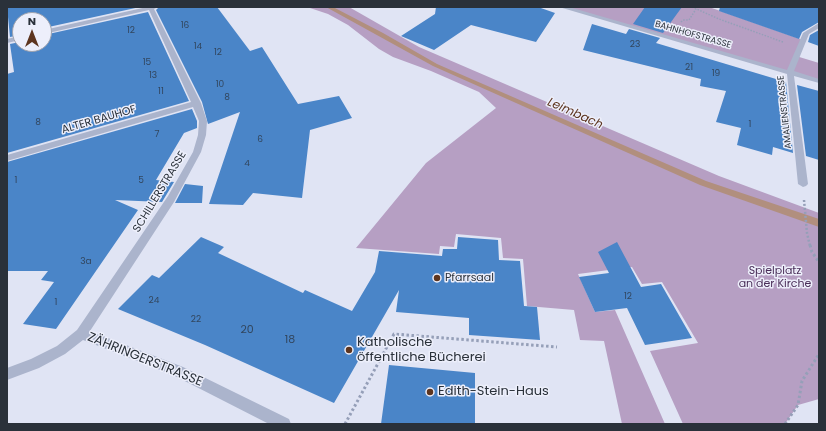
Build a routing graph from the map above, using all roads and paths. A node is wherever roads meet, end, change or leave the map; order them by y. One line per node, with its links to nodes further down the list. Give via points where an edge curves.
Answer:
1 (152, 7): 7 (street); 11 (street, SCHILLERSTRASSE)
2 (562, 7): 9 (street, BAHNHOFSTRASSE)
3 (692, 7): 4 (path)
4 (696, 9): 5 (path, via 689,20 683,20); 8 (path)
5 (680, 25)
6 (819, 25): 8 (street, AMALIENSTRASSE, via 806,33)
7 (52, 30)
8 (799, 48): 9 (street, AMALIENSTRASSE)
9 (790, 72): 10 (street, BAHNHOFSTRASSE); 13 (street, AMALIENSTRASSE)
10 (819, 81)
11 (197, 103): 12 (street, ALTER BAUHOF); 15 (street, SCHILLERSTRASSE, via 203,121 197,152 172,199)
12 (7, 158)
13 (803, 184): 14 (path, via 807,233 812,252)
14 (819, 262)
15 (81, 334): 18 (street, ZÄHRINGERSTRASSE, via 61,350); 19 (street, ZÄHRINGERSTRASSE, via 178,371)
16 (557, 347): 20 (path, via 394,334)
17 (819, 354): 21 (path, via 802,381 798,405)
18 (7, 374)
19 (284, 424)
20 (345, 424)
21 (785, 424)

